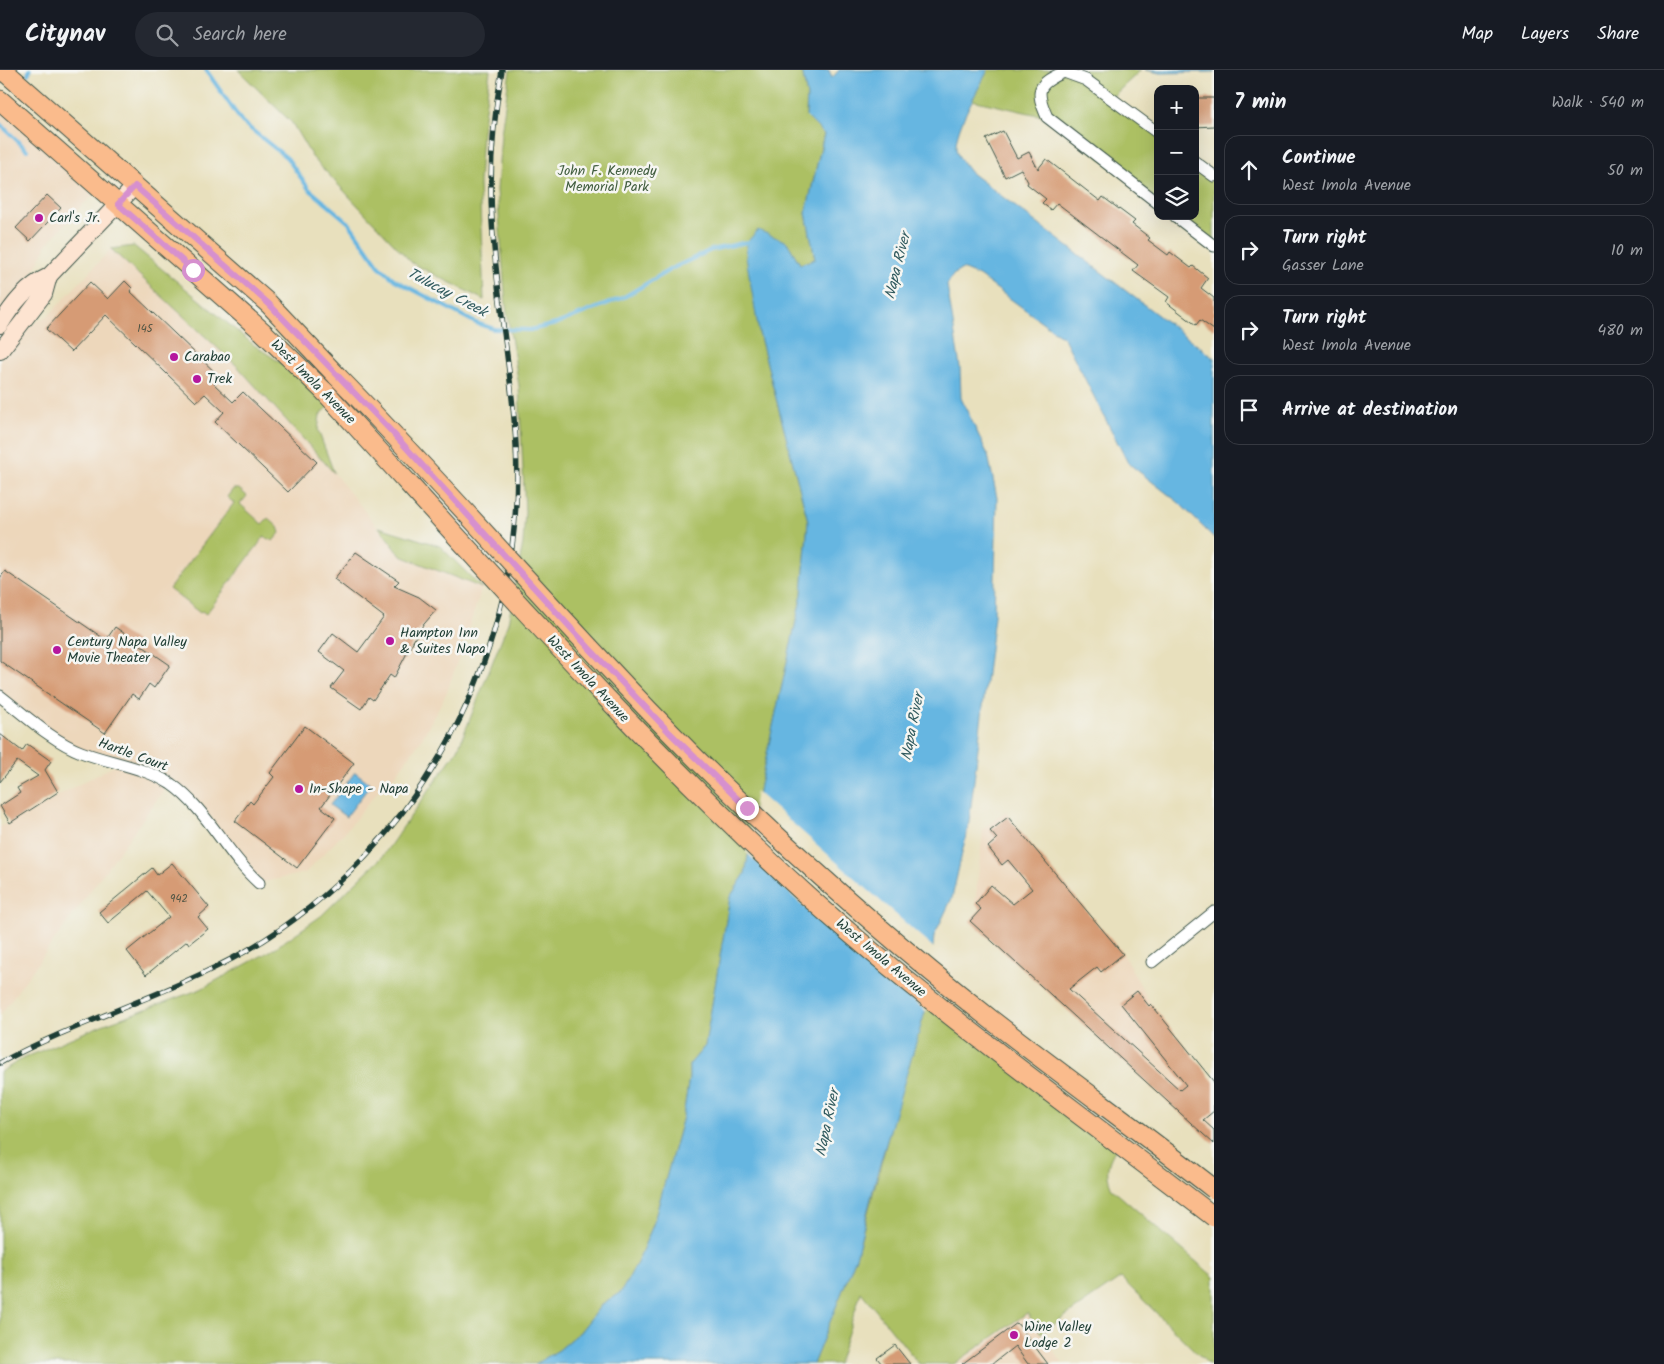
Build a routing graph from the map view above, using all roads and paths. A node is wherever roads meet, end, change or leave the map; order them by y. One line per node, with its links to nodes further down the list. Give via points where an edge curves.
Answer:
1 (3, 70): 6 (main road, West Imola Avenue)
2 (0, 100): 8 (main road, West Imola Avenue)
3 (1154, 130): 7 (street, via 1086,80 1064,72 1048,80 1038,97 1047,117)
4 (1199, 165): 5 (street)
5 (1214, 176)
6 (135, 186): 8 (street); 18 (main road, West Imola Avenue, bridge, via 269,304 670,733 819,875 988,1017)
7 (1154, 200)
8 (118, 204): 11 (street); 19 (main road, West Imola Avenue, bridge, via 325,392 574,665 738,831 887,964 974,1035)
9 (1181, 220): 10 (street)
10 (1214, 246)
11 (49, 276): 12 (street, via 34,283); 13 (street, via 44,294)
12 (0, 325)
13 (0, 351)
14 (0, 696): 15 (street, Hartle Court, via 59,740 80,751 169,783 186,796 237,862)
15 (259, 883)
16 (1214, 912): 17 (street)
17 (1152, 962)
18 (1214, 1188)
19 (1214, 1217)

